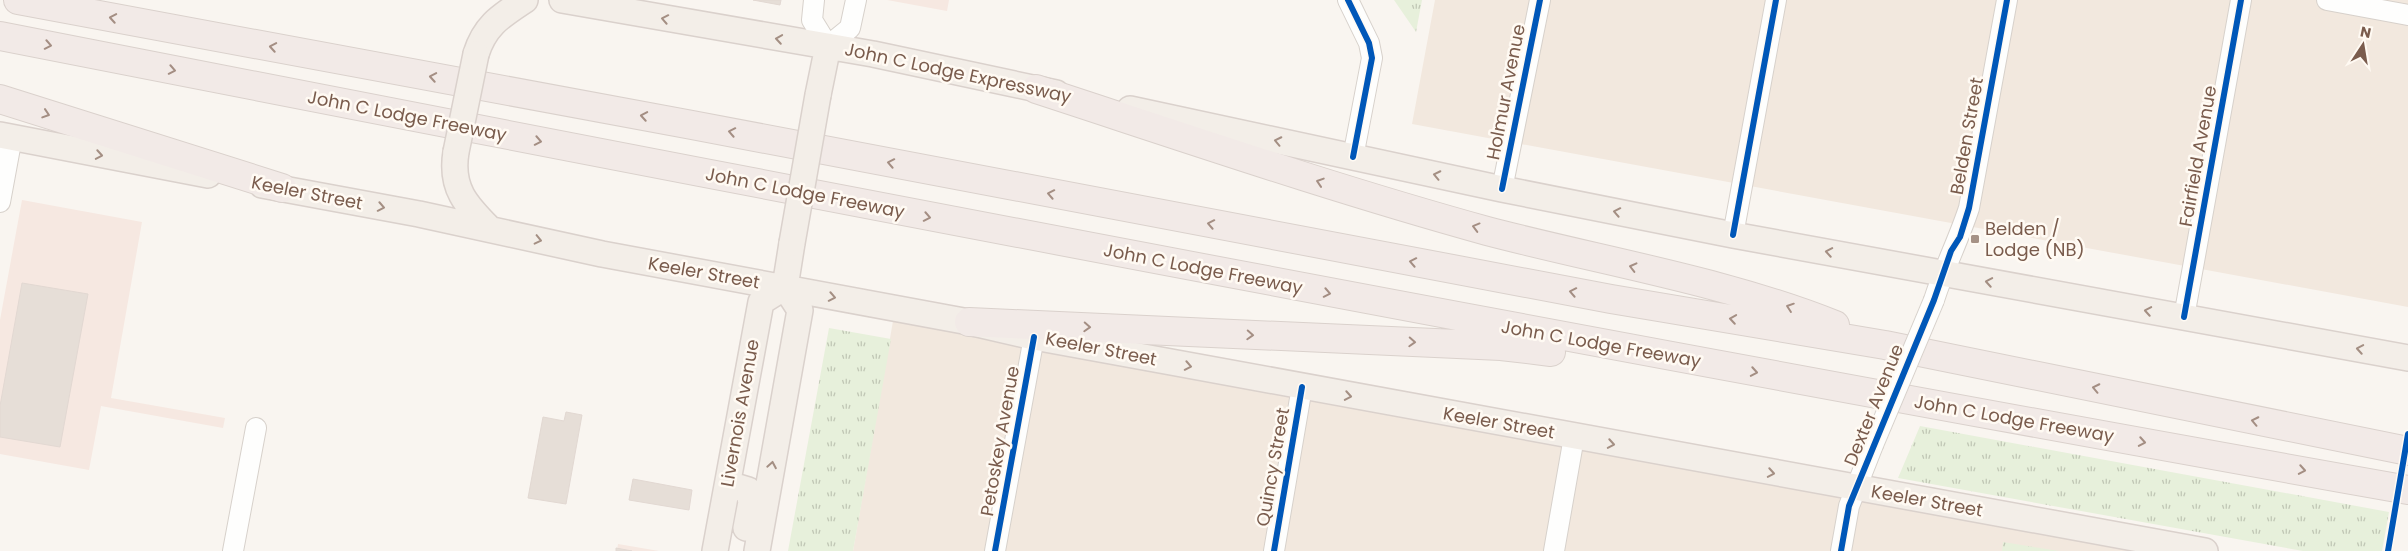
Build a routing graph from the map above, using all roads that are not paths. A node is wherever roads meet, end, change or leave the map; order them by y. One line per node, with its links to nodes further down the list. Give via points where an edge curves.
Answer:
1 (18, 0): 29 (highway, one-way to 1, via 1611,299)
2 (525, 0): 22 (main road, bridge, via 489,27 481,39 453,169 462,198)
3 (562, 0): 14 (main road, John C Lodge Expressway, one-way to 3)
4 (814, 0): 14 (street, via 812,20)
5 (856, 0): 14 (street, via 850,28)
6 (1348, 0): 18 (street, via 1369,43 1372,58)
7 (1540, 0): 20 (street, Holmur Avenue)
8 (1776, 0): 23 (street)
9 (2007, 0): 24 (street, Belden Street, via 1969,208 1960,237)
10 (2242, 0): 26 (street, Fairfield Avenue)
11 (2327, 0): 12 (street)
12 (2408, 15)
13 (0, 36): 31 (highway, John C Lodge Freeway, one-way to 31)
14 (828, 46): 15 (main road, John C Lodge Expressway); 25 (main road, bridge)
15 (1036, 89): 18 (main road, John C Lodge Expressway, one-way to 15); 29 (highway, one-way to 15, via 1772,302 1384,202)
16 (0, 100): 19 (highway, one-way to 19)
17 (6, 136): 19 (main road, Keeler Street, one-way to 19); 21 (street)
18 (1353, 157): 20 (main road, John C Lodge Expressway, one-way to 18)
19 (282, 188): 22 (main road, Keeler Street, one-way to 22)
20 (1502, 189): 23 (main road, John C Lodge Expressway, one-way to 20)
21 (0, 202)
22 (490, 229): 25 (main road, Keeler Street, one-way to 25, via 602,254)
23 (1733, 235): 24 (main road, John C Lodge Expressway, one-way to 23)
24 (1942, 273): 26 (main road, John C Lodge Expressway, one-way to 24); 37 (street, Dexter Avenue, bridge, via 1934,300)
25 (785, 287): 27 (main road, Keeler Street, one-way to 27); 36 (main road, Livernois Avenue, via 761,302); 43 (main road, one-way to 25, via 800,310)
26 (2184, 317): 30 (main road, John C Lodge Expressway, one-way to 26)
27 (969, 322): 28 (main road, Keeler Street); 31 (highway, one-way to 31, via 1501,346 1609,359)
28 (1034, 337): 32 (main road, Keeler Street, one-way to 32); 44 (street, Petoskey Avenue)
29 (1885, 344): 35 (highway, one-way to 29)
30 (2408, 358)
31 (1706, 364): 38 (highway, John C Lodge Freeway, one-way to 38)
32 (1302, 387): 34 (main road, Keeler Street, one-way to 34); 45 (street, Quincy Street)
33 (256, 428): 40 (street)
34 (1574, 437): 37 (main road, Keeler Street, one-way to 37); 46 (street)
35 (2408, 451)
36 (728, 484): 41 (main road, Livernois Avenue); 42 (main road, via 745,488 750,496)
37 (1856, 488): 39 (main road, Keeler Street); 47 (street, Dexter Avenue, via 1849,506)
38 (2408, 490)
39 (2144, 546): 48 (main road, Keeler Street)
40 (233, 551)
41 (715, 551)
42 (742, 551)
43 (757, 551)
44 (995, 551)
45 (1274, 551)
46 (1554, 551)
47 (1841, 551)
48 (2205, 551)

